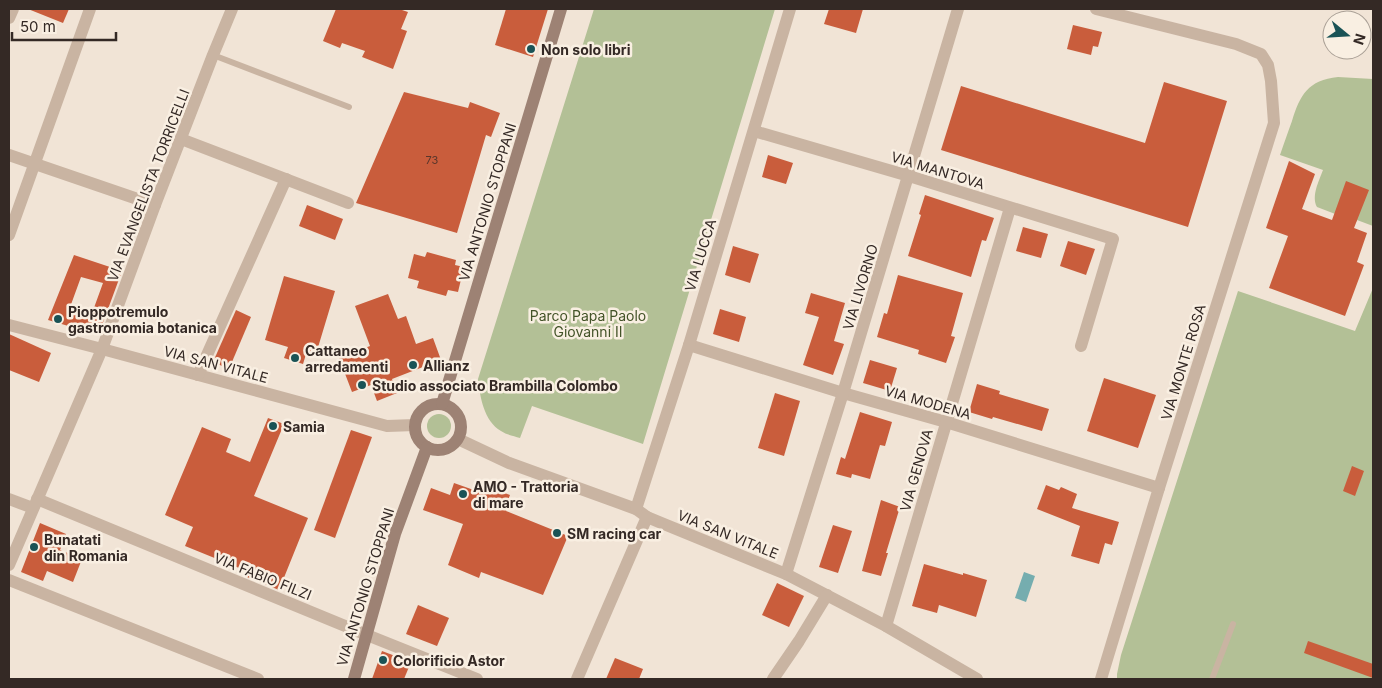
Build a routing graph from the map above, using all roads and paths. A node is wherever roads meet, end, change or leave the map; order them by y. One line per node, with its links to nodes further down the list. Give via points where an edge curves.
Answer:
1 (13, 9): 8 (street)
2 (90, 9): 14 (street)
3 (232, 9): 9 (street, VIA EVANGELISTA TORRICELLI)
4 (561, 9): 27 (street, VIA ANTONIO STOPPANI)
5 (790, 9): 11 (street, VIA LUCCA)
6 (958, 9): 15 (street, VIA LIVORNO)
7 (1096, 9): 32 (street, VIA MONTE ROSA, via 1236,44 1261,54 1268,65 1271,81 1274,123)
8 (9, 18)
9 (213, 54): 10 (lane); 12 (street, VIA EVANGELISTA TORRICELLI)
10 (349, 107)
11 (754, 130): 15 (street, VIA MANTOVA); 22 (street, VIA LUCCA)
12 (181, 139): 16 (street); 18 (street, VIA EVANGELISTA TORRICELLI)
13 (9, 155): 14 (street)
14 (35, 164): 18 (street); 20 (street)
15 (909, 176): 19 (street, VIA MANTOVA); 26 (street, VIA LIVORNO)
16 (286, 179): 17 (street); 25 (street)
17 (348, 203)
18 (155, 205): 24 (street, VIA EVANGELISTA TORRICELLI)
19 (1010, 208): 23 (street, VIA MANTOVA, via 1113,239); 28 (street, VIA GENOVA)
20 (9, 235)
21 (9, 325): 24 (street, VIA SAN VITALE)
22 (688, 345): 26 (street, VIA MODENA); 35 (street, VIA LUCCA)
23 (1081, 346)
24 (102, 349): 25 (street, VIA SAN VITALE); 34 (street, VIA EVANGELISTA TORRICELLI)
25 (198, 375): 29 (street, VIA SAN VITALE, via 387,426)
26 (843, 393): 28 (street, VIA MODENA); 37 (street, VIA LIVORNO)
27 (442, 404): 29 (street, via 422,410); 30 (street, via 450,407 459,418 461,432)
28 (946, 422): 32 (street, VIA MODENA); 41 (street, VIA GENOVA)
29 (415, 425): 31 (street, via 416,436)
30 (458, 439): 31 (street, via 442,450); 35 (street, VIA SAN VITALE, via 509,463)
31 (427, 447): 42 (street, VIA ANTONIO STOPPANI, via 394,534)
32 (1159, 488): 49 (street, VIA MONTE ROSA)
33 (9, 499): 34 (street, VIA FABIO FILZI)
34 (35, 504): 36 (street, VIA EVANGELISTA TORRICELLI); 42 (street, VIA FABIO FILZI)
35 (642, 513): 37 (street, VIA SAN VITALE); 46 (street, VIA LUCCA)
36 (9, 564)
37 (786, 574): 39 (street, VIA SAN VITALE)
38 (9, 580): 43 (street)
39 (827, 595): 41 (street, VIA SAN VITALE); 47 (street)
40 (1233, 624): 50 (lane)
41 (886, 626): 48 (street, VIA SAN VITALE)
42 (367, 635): 44 (street, VIA ANTONIO STOPPANI); 45 (street, VIA FABIO FILZI)
43 (258, 679)
44 (354, 679)
45 (477, 679)
46 (577, 679)
47 (773, 679)
48 (977, 679)
49 (1100, 679)
50 (1212, 679)

